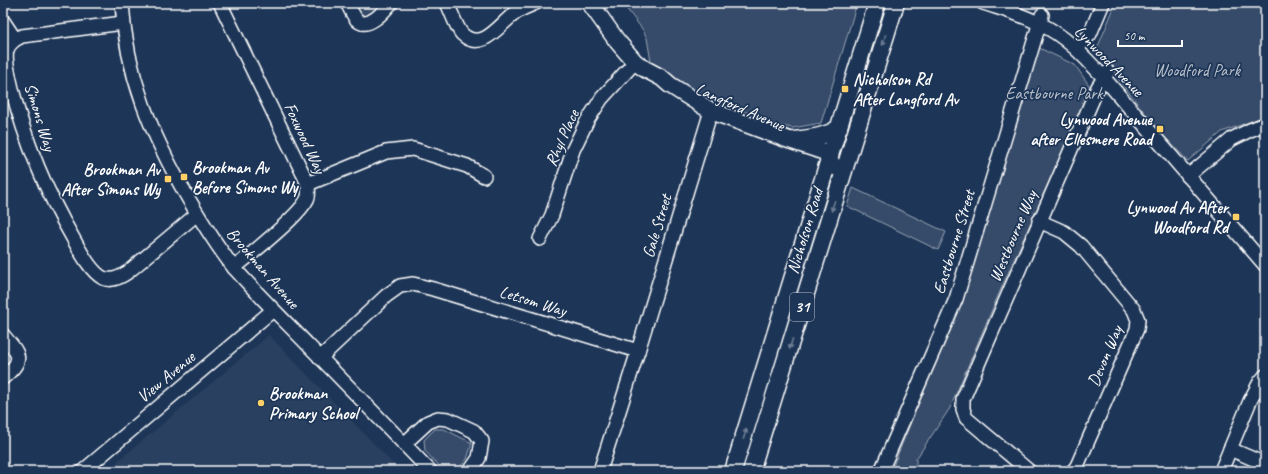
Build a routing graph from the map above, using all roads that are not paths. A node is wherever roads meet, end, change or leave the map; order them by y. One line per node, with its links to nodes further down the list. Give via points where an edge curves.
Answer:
1 (122, 3): 15 (street, Brookman Avenue)
2 (220, 3): 29 (street, Foxwood Way)
3 (348, 3): 4 (street, via 356,19 365,23 374,20)
4 (391, 3)
5 (447, 3): 6 (street, via 462,33 478,40 485,39 515,13)
6 (536, 3)
7 (590, 3): 18 (main road, Langford Avenue, via 605,26)
8 (896, 3): 24 (main road, Nicholson Road / 31, one-way to 24)
9 (983, 3): 13 (street, Lynwood Avenue)
10 (1009, 3): 13 (street, Lynwood Avenue)
11 (1103, 3): 17 (street, via 1090,34)
12 (877, 4): 22 (main road, Nicholson Road / 31)
13 (1040, 19): 17 (street, Lynwood Avenue, via 1052,20 1065,28); 51 (street, Eastbourne Street, via 956,299)
14 (3, 21): 16 (street)
15 (123, 23): 16 (street); 30 (street, Brookman Avenue, via 132,69 148,118 168,163)
16 (15, 39): 30 (street, Simons Way, via 7,51 7,60 27,140 59,215 95,272 103,278 120,278)
17 (1079, 46): 19 (street, Lynwood Avenue)
18 (640, 66): 20 (main road, Langford Avenue, via 670,95 687,106); 32 (street, Rhyl Place, via 602,98 587,121 573,150 552,215)
19 (1106, 75): 26 (street, Lynwood Avenue); 31 (street, Westbourne Way, via 1098,87)
20 (710, 114): 23 (main road, Langford Avenue); 25 (main road, Langford Avenue, via 790,150 824,161); 38 (street, Gale Street)
21 (1265, 124): 26 (street, via 1232,139)
22 (839, 128): 23 (main road, via 813,138); 25 (main road, Nicholson Road / 31)
23 (788, 140): 25 (main road, Langford Avenue, via 825,152)
24 (853, 142): 25 (main road, via 836,157); 28 (main road, Nicholson Road / 31)
25 (830, 158): 28 (main road); 49 (main road, Nicholson Road / 31, one-way to 25)
26 (1191, 174): 33 (street, Lynwood Avenue); 34 (street, Lynwood Avenue)
27 (484, 176): 29 (street, via 467,166 413,149 386,152)
28 (841, 181): 50 (main road, Nicholson Road / 31, one-way to 50)
29 (308, 184): 35 (street, Foxwood Way, via 308,196 300,209)
30 (198, 214): 35 (street, Brookman Avenue)
31 (1039, 221): 52 (street, Westbourne Way, via 963,399 966,418); 53 (street, Devon Way, via 1064,232 1082,246 1134,310 1138,320 1137,330)
32 (540, 239)
33 (1265, 255)
34 (1265, 265)
35 (234, 268): 36 (street, Brookman Avenue)
36 (273, 310): 39 (street, Brookman Avenue); 45 (street, View Avenue)
37 (3, 335): 41 (street, via 16,350 18,360 14,369)
38 (638, 351): 39 (street, Letsom Way, via 412,284 400,286 386,296); 48 (street)
39 (320, 358): 42 (street, Brookman Avenue)
40 (1265, 376): 43 (street, via 1250,401)
41 (3, 378)
42 (404, 444): 46 (street, Brookman Avenue); 47 (street, via 428,422 438,418 448,419 474,431 482,441 479,458)
43 (1230, 449): 44 (street); 54 (street)
44 (1265, 464)
45 (83, 471)
46 (430, 471)
47 (470, 471)
48 (600, 471)
49 (733, 471)
50 (751, 471)
51 (881, 471)
52 (1029, 471)
53 (1073, 471)
54 (1221, 471)

